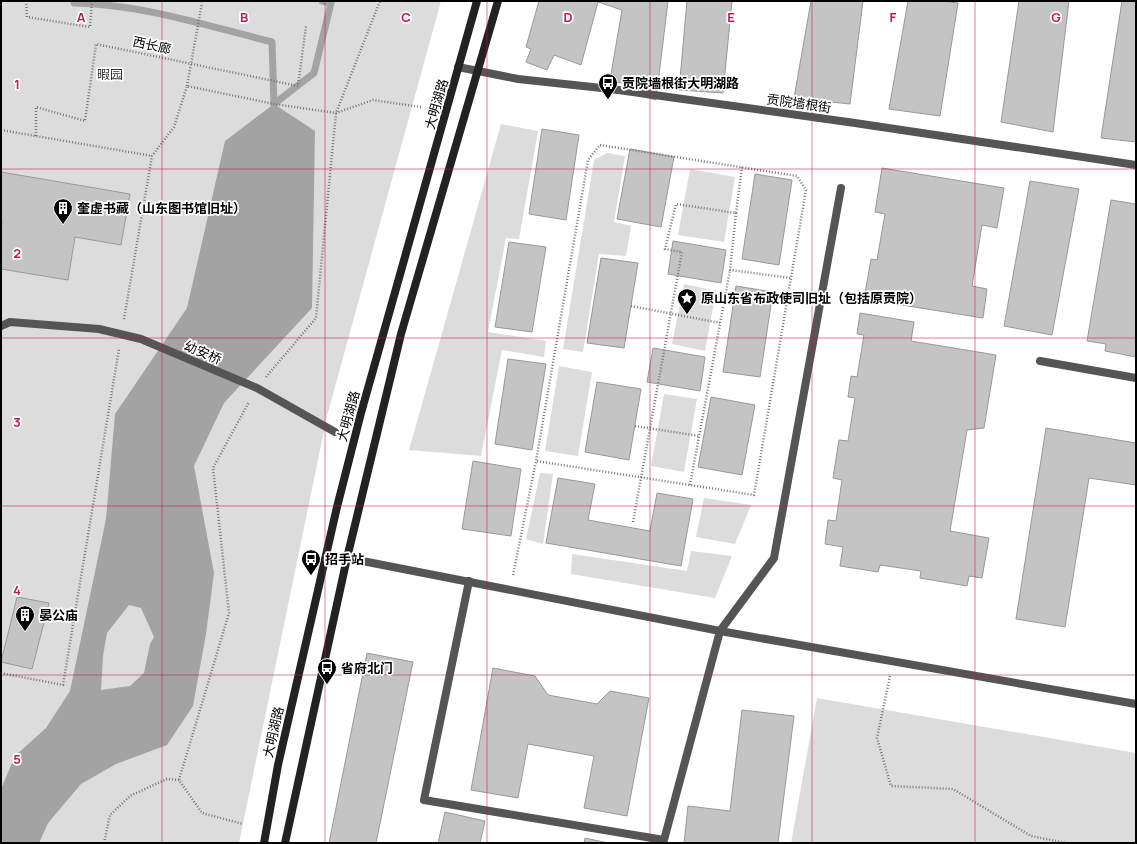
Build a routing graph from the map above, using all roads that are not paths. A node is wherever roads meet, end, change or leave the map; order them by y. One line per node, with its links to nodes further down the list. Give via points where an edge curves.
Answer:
1 (477, 1): 3 (main road, 大明湖路)
2 (498, 1): 4 (main road)
3 (458, 67): 4 (street, 贡院墙根街); 15 (main road, 大明湖路, via 339,500 278,765)
4 (478, 71): 5 (street, 贡院墙根街, via 518,79 611,89); 11 (main road, via 401,334)
5 (1136, 165)
6 (841, 188): 13 (street, via 774,558)
7 (1, 326): 10 (street, 幼安桥, via 10,322 99,329 141,339 257,388)
8 (1040, 361): 9 (street)
9 (1136, 378)
10 (335, 432)
11 (347, 558): 12 (street); 16 (main road)
12 (469, 581): 13 (street); 13 (street, via 424,800 664,840)
13 (720, 631): 14 (street)
14 (1136, 704)
15 (264, 843)
16 (285, 843)

